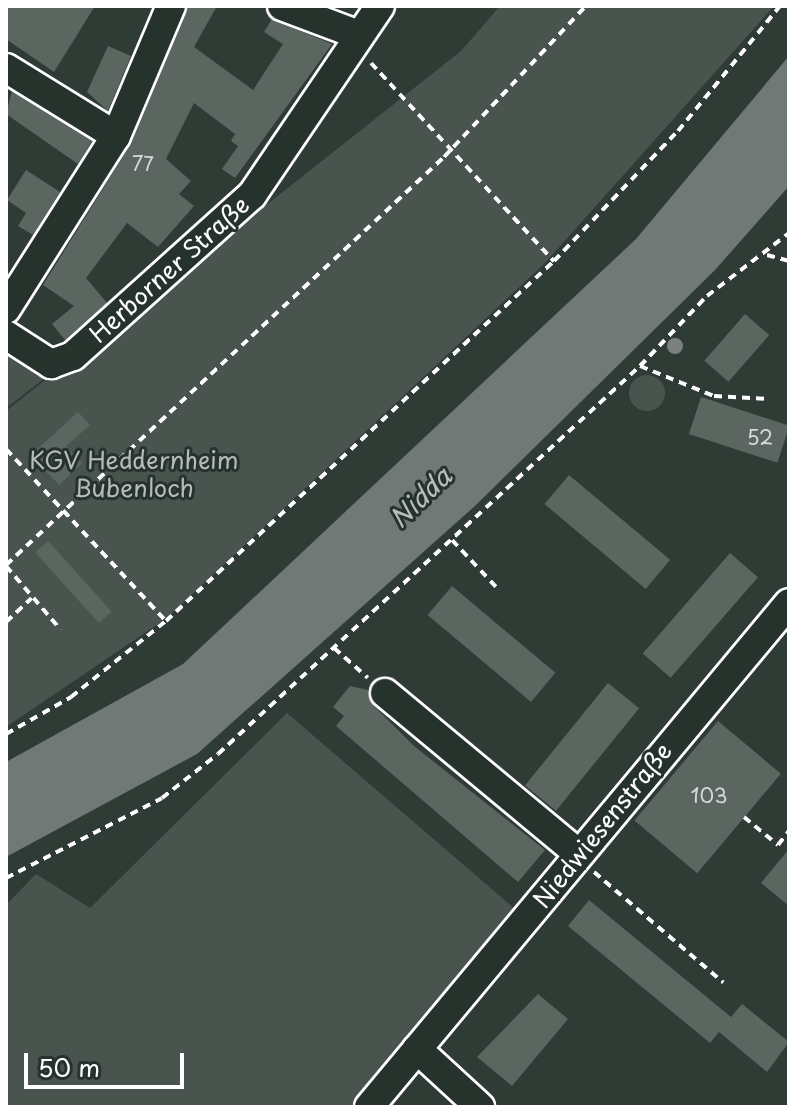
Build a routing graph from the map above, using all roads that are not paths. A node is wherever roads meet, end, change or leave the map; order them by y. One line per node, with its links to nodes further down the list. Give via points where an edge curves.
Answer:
1 (171, 6): 6 (street)
2 (282, 6): 4 (street)
3 (380, 6): 4 (street, Herborner Straße)
4 (356, 39): 8 (street, Herborner Straße, via 252,195 73,356 51,364)
5 (6, 68): 6 (street)
6 (116, 136): 7 (street)
7 (6, 309)
8 (6, 335)
9 (789, 603): 11 (street, Niedwiesenstraße)
10 (385, 693): 11 (street)
11 (584, 861): 12 (street, Niedwiesenstraße)
12 (417, 1049): 13 (street, Niedwiesenstraße); 14 (street)
13 (369, 1107)
14 (480, 1107)

